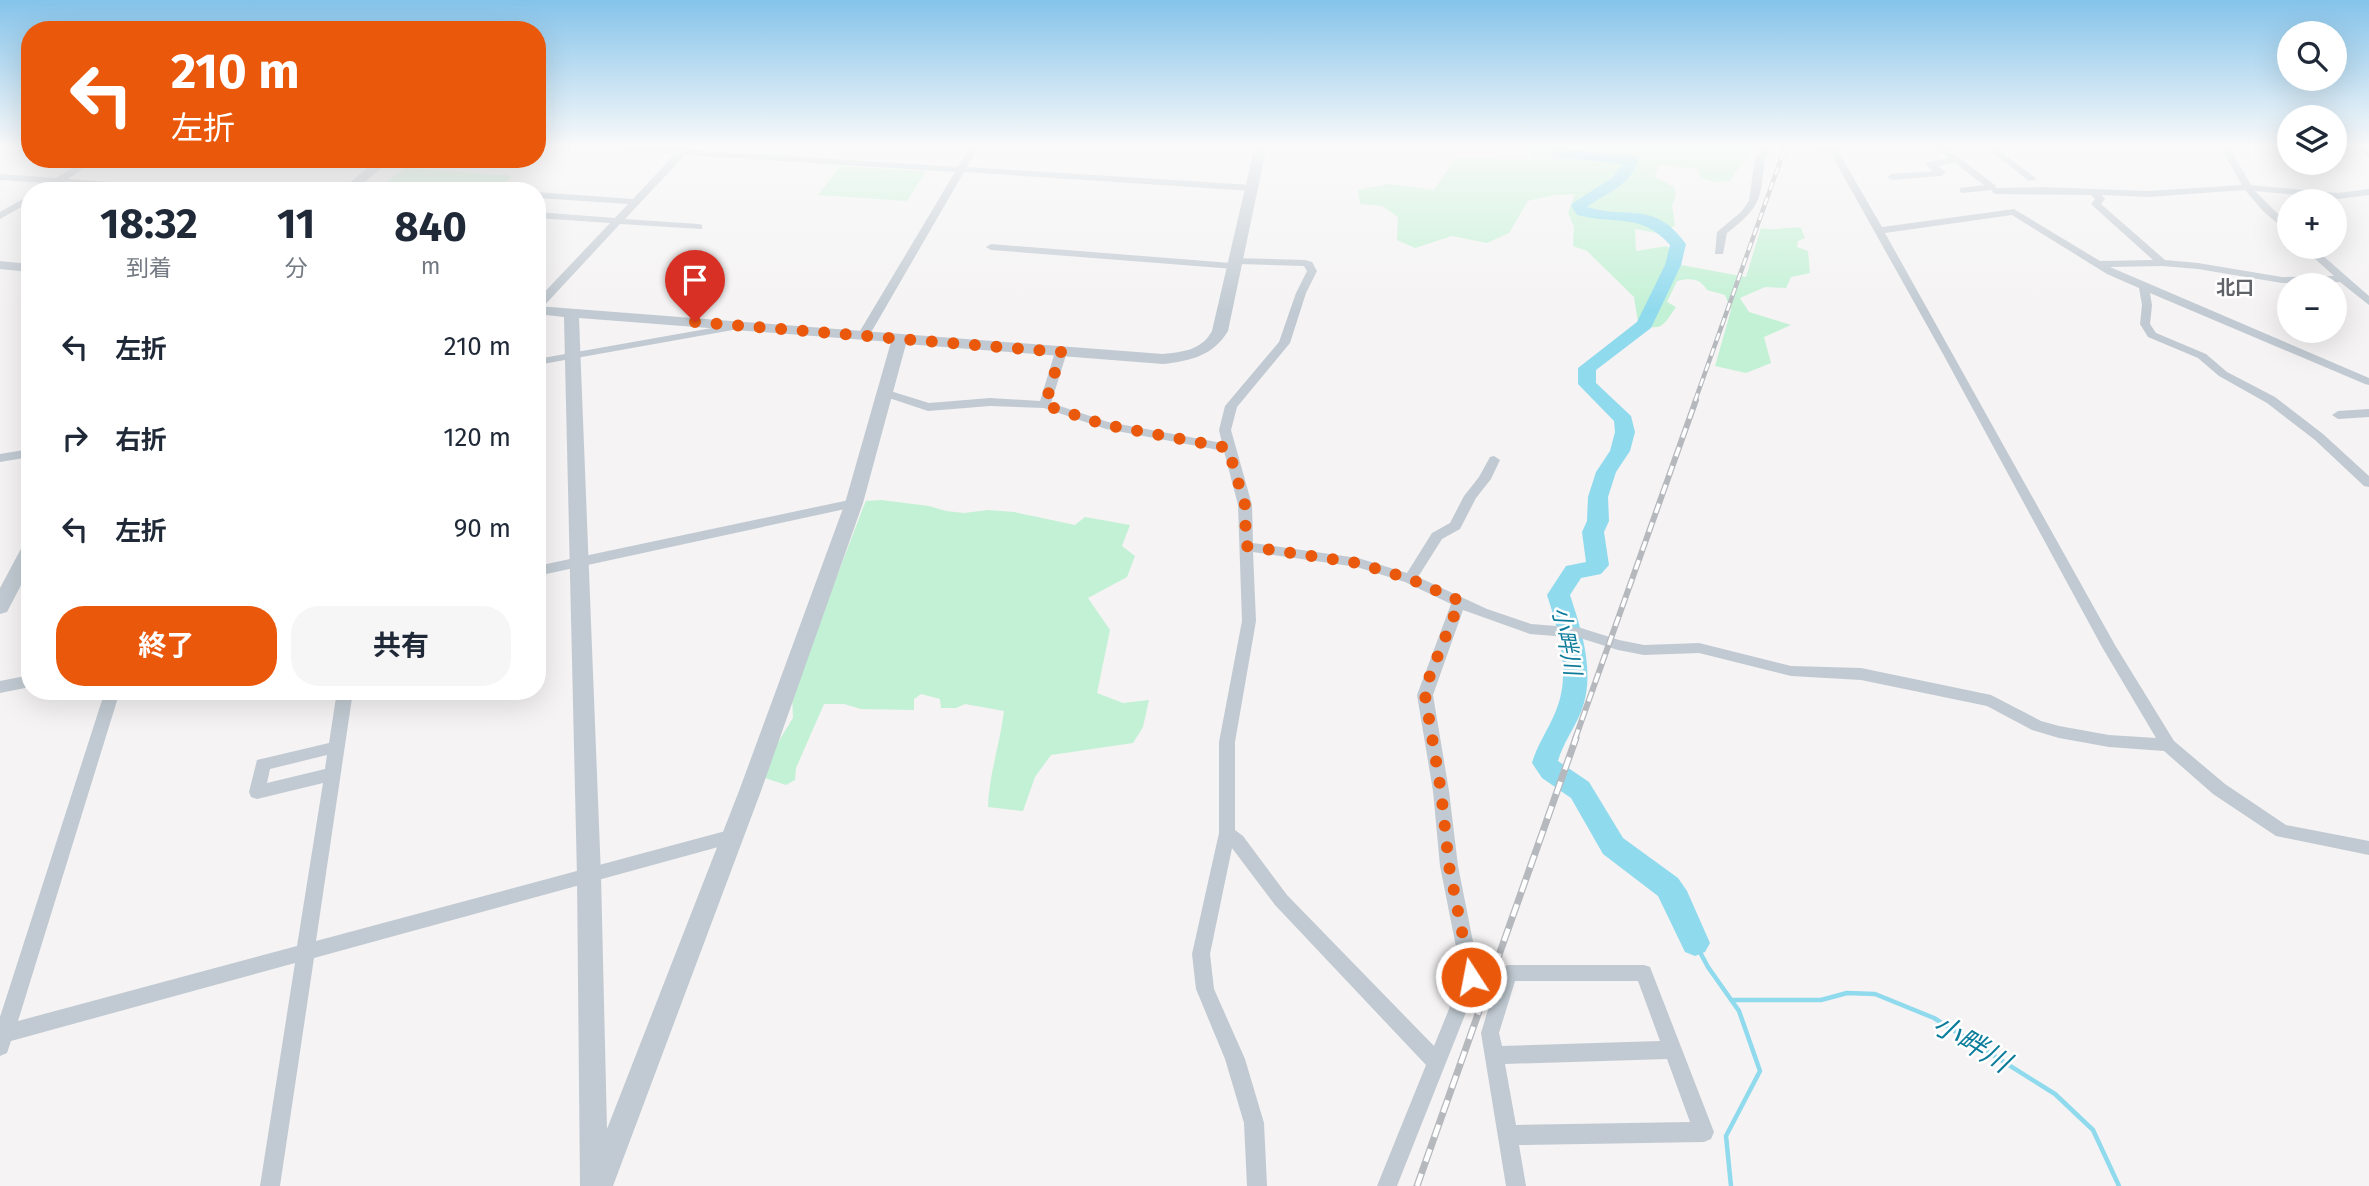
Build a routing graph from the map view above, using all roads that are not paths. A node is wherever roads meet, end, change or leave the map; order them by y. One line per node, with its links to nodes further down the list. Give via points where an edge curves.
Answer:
1 (613, 200): 9 (street)
2 (942, 200): 35 (street)
3 (1249, 200): 21 (street)
4 (1754, 200): 19 (street, via 1752,210 1723,232)
5 (1861, 200): 17 (street)
6 (2004, 200): 11 (street)
7 (2099, 200): 22 (street, via 2096,204)
8 (2260, 200): 14 (street)
9 (636, 202): 15 (street)
10 (21, 203): 12 (street)
11 (2014, 212): 17 (street); 23 (street)
12 (0, 216)
13 (546, 216): 15 (street)
14 (2277, 218)
15 (617, 221): 16 (street); 30 (street)
16 (699, 227)
17 (1878, 231): 62 (street, via 2109,647)
18 (991, 247): 21 (street)
19 (1719, 252)
20 (2320, 259): 26 (street)
21 (1235, 263): 37 (street, via 1217,338 1209,347 1163,359); 45 (street, via 1301,262 1312,271 1284,343 1231,406 1225,430)
22 (2162, 263): 23 (street); 27 (street)
23 (2098, 264): 29 (street)
24 (0, 265): 25 (street)
25 (21, 267)
26 (2336, 273)
27 (2277, 279)
28 (2347, 283): 31 (street)
29 (2144, 286): 40 (street); 49 (street, via 2145,324 2152,335 2203,356 2223,374 2271,400)
30 (546, 298)
31 (2369, 302)
32 (546, 309): 33 (street)
33 (571, 313): 34 (street); 38 (street)
34 (744, 325): 35 (street); 38 (street)
35 (863, 336): 36 (street)
36 (900, 339): 37 (street); 41 (street)
37 (1061, 352): 42 (street)
38 (571, 355): 39 (street); 52 (street)
39 (546, 360)
40 (2369, 382)
41 (884, 393): 42 (street, via 928,408 990,402); 50 (street)
42 (1045, 405): 45 (street, via 1106,425)
43 (2369, 413): 44 (street)
44 (2338, 415)
45 (1228, 448): 51 (street, via 1245,505)
46 (21, 454): 47 (street)
47 (0, 458)
48 (1494, 460): 55 (street, via 1455,526 1437,536)
49 (2369, 483)
50 (855, 503): 52 (street); 66 (street)
51 (1246, 546): 55 (street, via 1358,563); 65 (street, via 1249,621 1227,742)
52 (578, 562): 54 (street); 68 (street)
53 (21, 566): 57 (street)
54 (546, 569)
55 (1410, 579): 56 (street)
56 (1460, 601): 62 (street, via 1502,621 1644,650 1699,648 1791,671 1873,676 1991,701 2036,726 2059,732); 73 (street, via 1425,695 1449,866 1471,977)
57 (0, 607)
58 (21, 683): 59 (street)
59 (0, 687)
60 (110, 700): 70 (street)
61 (344, 700): 63 (street)
62 (2168, 744): 67 (street, via 2219,789 2282,831)
63 (337, 747): 64 (street); 64 (street, via 263,764 257,792)
64 (333, 774): 69 (street)
65 (1227, 833): 73 (street, via 1281,900); 77 (street, via 1201,954 1205,989 1235,1059 1254,1124)
66 (733, 836): 68 (street); 76 (street)
67 (2369, 848)
68 (589, 876): 69 (street); 76 (street)
69 (306, 953): 70 (street); 75 (street)
70 (1, 1039)
71 (1674, 1050): 72 (street); 72 (street, via 1644,973 1508,973 1490,1033); 74 (street, via 1704,1132)
72 (1493, 1055): 74 (street)
73 (1436, 1062): 78 (street)
74 (1506, 1135): 79 (street)
75 (270, 1186)
76 (597, 1186)
77 (1257, 1186)
78 (1387, 1186)
79 (1516, 1186)

